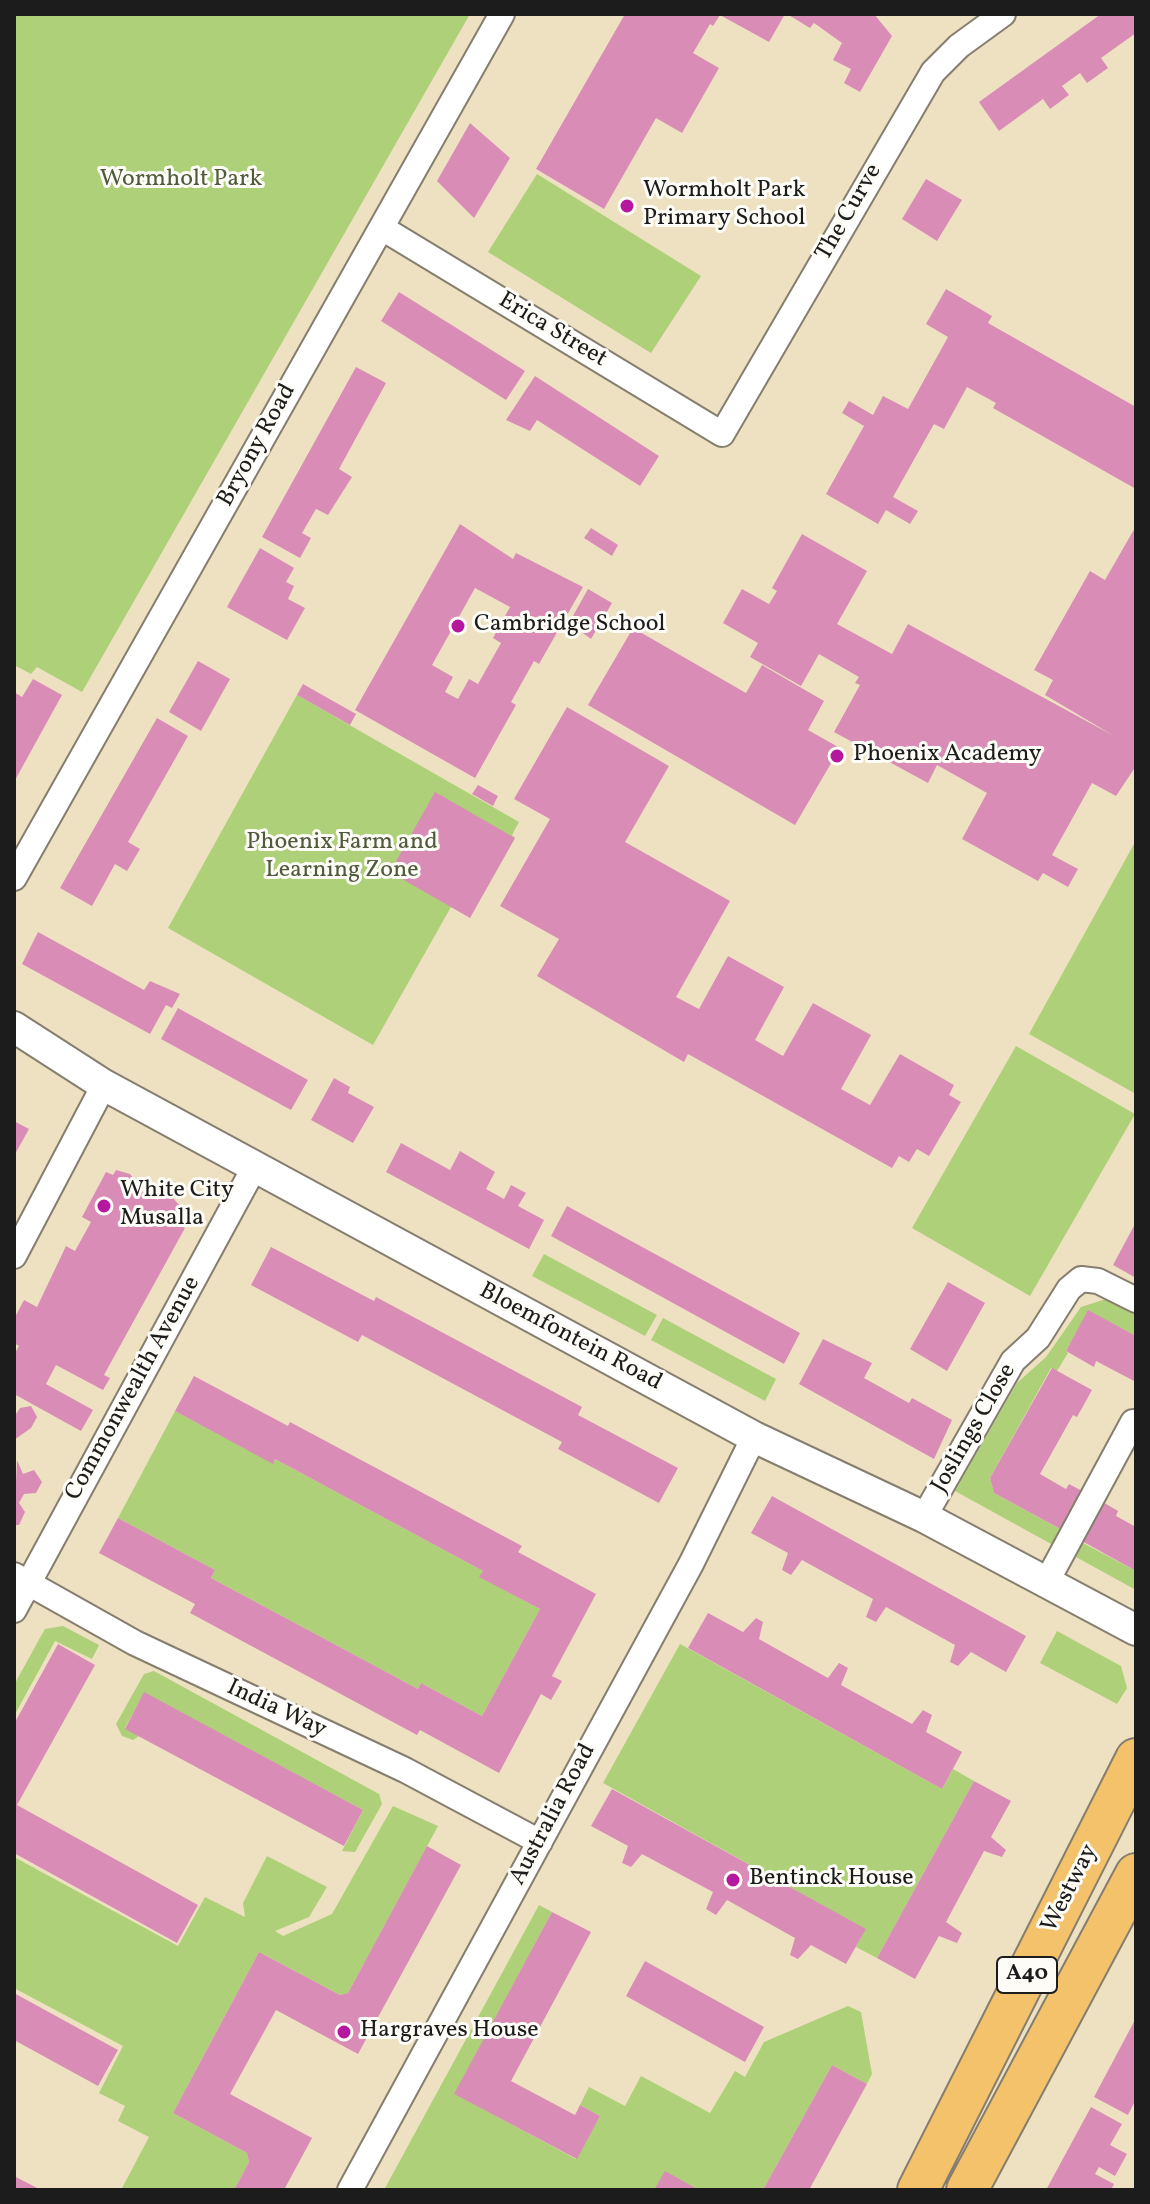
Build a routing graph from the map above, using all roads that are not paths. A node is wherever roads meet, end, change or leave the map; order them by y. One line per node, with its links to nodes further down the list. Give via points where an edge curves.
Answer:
1 (502, 14): 3 (street, Bryony Road)
2 (1003, 14): 4 (street, The Curve, via 933,72)
3 (382, 228): 4 (street, Erica Street); 5 (street, Bryony Road)
4 (722, 434)
5 (14, 878)
6 (14, 1027): 7 (street, Bloemfontein Road)
7 (104, 1085): 8 (street, Bloemfontein Road); 9 (street)
8 (254, 1168): 12 (street, Bloemfontein Road); 14 (street, Commonwealth Avenue)
9 (14, 1256)
10 (1136, 1300): 13 (street, Joslings Close, via 1098,1281 1081,1279 1069,1289 1038,1338 1013,1361)
11 (1133, 1422): 15 (street)
12 (754, 1437): 13 (street, Bloemfontein Road); 19 (street, Australia Road)
13 (924, 1517): 15 (street, Bloemfontein Road)
14 (21, 1579): 16 (street, Commonwealth Avenue); 19 (street, India Way, via 135,1643 405,1770)
15 (1046, 1583): 17 (street, Bloemfontein Road)
16 (14, 1610)
17 (1136, 1630)
18 (1136, 1759): 22 (highway, Westway / A40)
19 (540, 1842): 21 (street, Australia Road)
20 (1136, 1874): 23 (highway, Westway / A40)
21 (350, 2190)
22 (918, 2190)
23 (967, 2190)

